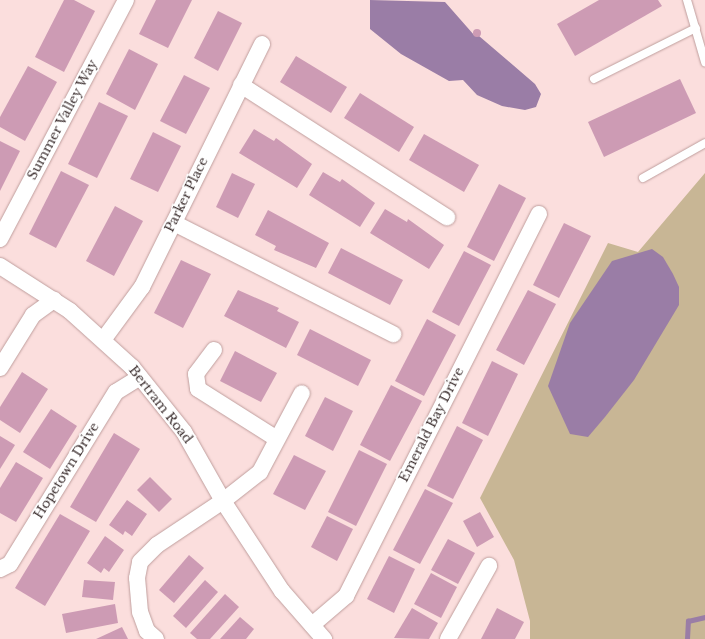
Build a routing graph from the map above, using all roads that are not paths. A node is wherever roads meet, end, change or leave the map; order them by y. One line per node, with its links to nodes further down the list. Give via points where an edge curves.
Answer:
1 (126, 0): 13 (street, Summer Valley Way)
2 (687, 0): 3 (lane)
3 (696, 28): 5 (lane); 6 (lane)
4 (262, 44): 7 (street, Parker Place)
5 (705, 62)
6 (594, 78)
7 (241, 85): 11 (street); 12 (street, Parker Place)
8 (705, 143): 9 (lane)
9 (643, 178)
10 (539, 214): 26 (street, Emerald Bay Drive, via 346,596)
11 (447, 218)
12 (174, 223): 16 (street); 17 (street, Parker Place, via 142,287)
13 (0, 240)
14 (0, 266): 15 (street, Bertram Road)
15 (54, 300): 17 (street, Bertram Road); 19 (street, via 33,315)
16 (393, 334)
17 (103, 340): 20 (street, Bertram Road)
18 (214, 350): 22 (street, via 196,374 198,389)
19 (0, 368)
20 (140, 377): 23 (street, Bertram Road, via 184,432); 25 (street, Hopetown Drive, via 116,392 10,564)
21 (302, 393): 22 (street)
22 (276, 439): 23 (street, via 260,472)
23 (223, 501): 26 (street, Bertram Road, via 282,591); 27 (street, via 156,545 140,562 137,578 140,612 147,630)
24 (489, 566): 29 (street)
25 (0, 569)
26 (312, 625): 28 (street, Bertram Road)
27 (156, 639)
28 (324, 639)
29 (448, 639)

